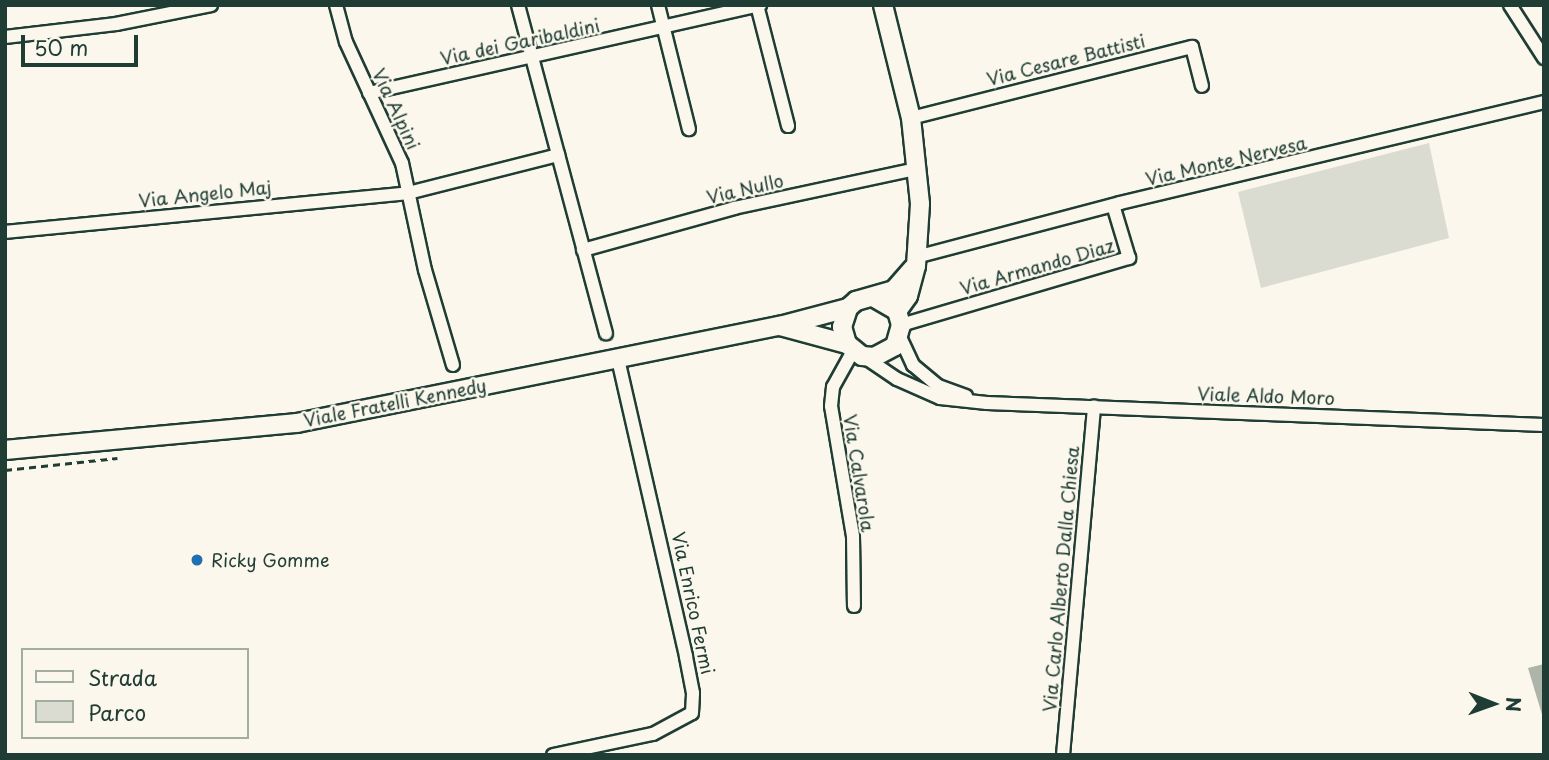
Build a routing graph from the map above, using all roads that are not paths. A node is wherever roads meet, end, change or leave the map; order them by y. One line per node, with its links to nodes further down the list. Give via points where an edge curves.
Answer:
1 (211, 5): 9 (street, via 116,24)
2 (336, 5): 13 (street, Via Alpini, via 346,42)
3 (518, 5): 10 (street)
4 (658, 5): 8 (street)
5 (883, 5): 15 (street)
6 (1510, 5): 11 (street)
7 (758, 6): 8 (street, Via dei Garibaldini); 16 (street)
8 (666, 29): 10 (street, Via dei Garibaldini); 17 (street)
9 (5, 37)
10 (531, 57): 13 (street, Via dei Garibaldini); 18 (street)
11 (1544, 58)
12 (1202, 86): 15 (street, Via Cesare Battisti, via 1192,47)
13 (369, 93): 20 (street, Via Alpini, via 402,163)
14 (1544, 102): 21 (street, Via Monte Nervesa)
15 (911, 118): 19 (street)
16 (788, 126)
17 (689, 129)
18 (558, 155): 20 (street, Via Angelo Maj); 23 (street)
19 (916, 169): 23 (street, Via Nullo, via 734,208); 24 (street, via 920,204)
20 (408, 193): 22 (street, Via Angelo Maj); 32 (street, Via Alpini)
21 (1112, 205): 24 (street, Via Monte Nervesa); 27 (street, Via Armando Diaz, via 1129,258)
22 (5, 232)
23 (583, 250): 29 (street)
24 (916, 261): 25 (street, via 894,290); 27 (street)
25 (873, 297): 26 (street); 27 (street)
26 (848, 308): 28 (street, Viale Fratelli Kennedy); 30 (street, via 842,327)
27 (899, 324): 30 (street, via 885,354); 33 (street, Viale Aldo Moro, via 913,365 938,386)
28 (780, 326): 30 (street, Viale Fratelli Kennedy); 31 (street, Viale Fratelli Kennedy)
29 (607, 333)
30 (854, 350): 33 (street, Viale Aldo Moro, via 940,398); 37 (street, Via Calvarola, via 833,387 831,406 853,536)
31 (618, 359): 36 (street, Viale Fratelli Kennedy, via 296,423); 38 (street, Via Enrico Fermi, via 680,630 693,693 692,713 653,734)
32 (453, 365)
33 (987, 403): 34 (street, Viale Aldo Moro)
34 (1094, 407): 35 (street, Viale Aldo Moro); 39 (street, Via Carlo Alberto Dalla Chiesa)
35 (1544, 425)
36 (5, 450)
37 (854, 606)
38 (553, 755)
39 (1063, 755)

